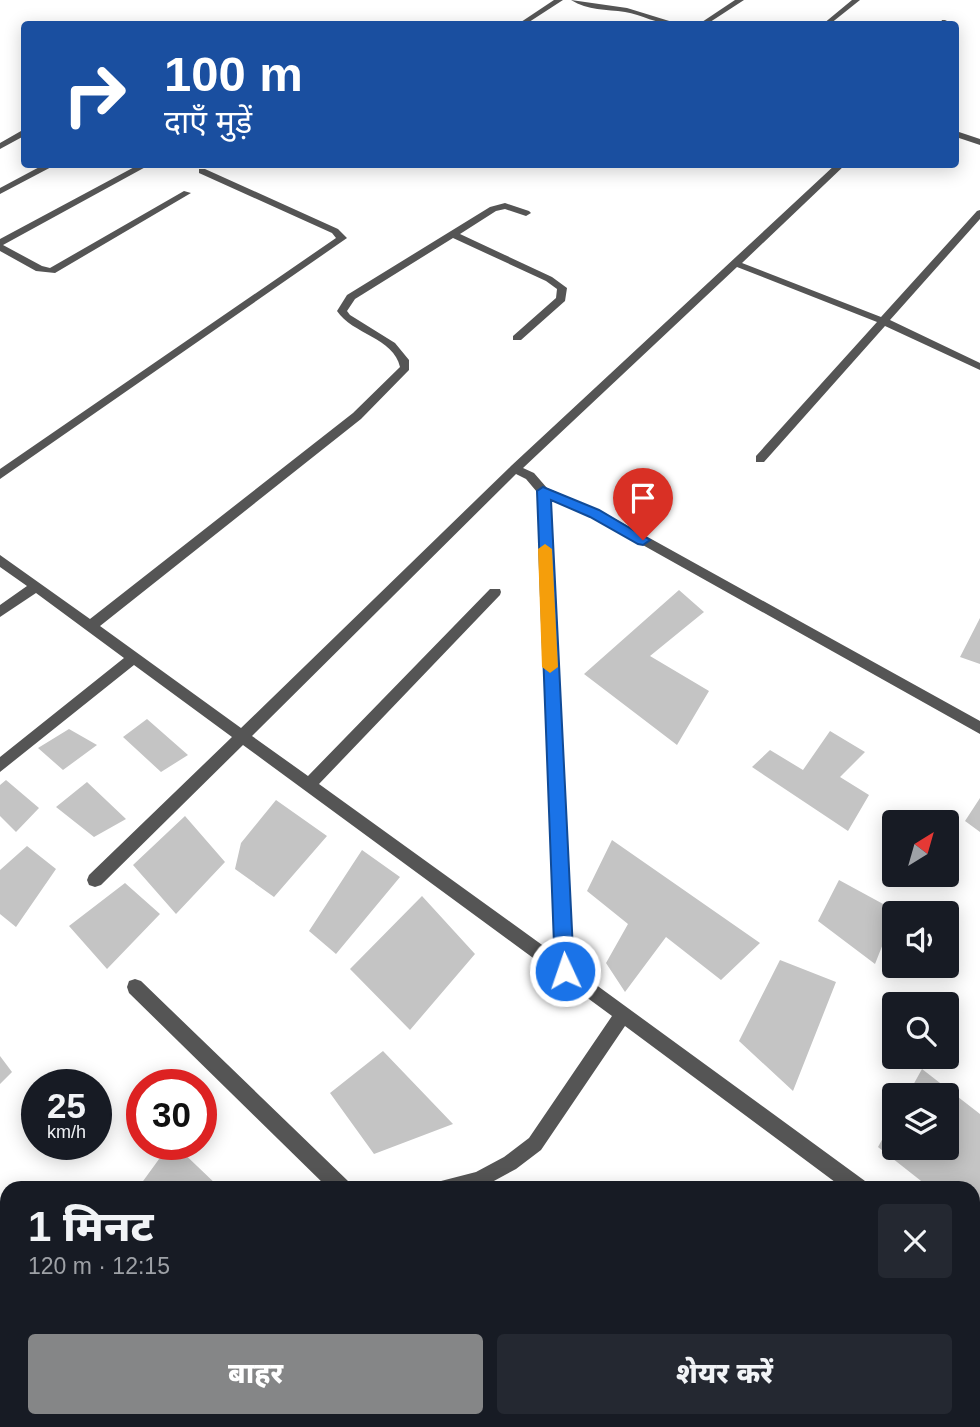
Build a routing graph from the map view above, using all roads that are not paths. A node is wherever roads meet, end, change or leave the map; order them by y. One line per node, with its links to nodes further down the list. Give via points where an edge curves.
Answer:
1 (559, 0): 5 (street)
2 (575, 0): 6 (street)
3 (740, 0): 7 (street)
4 (856, 0): 8 (street)
5 (527, 21)
6 (665, 21)
7 (708, 21)
8 (830, 21)
9 (21, 135): 12 (street)
10 (959, 135): 11 (street)
11 (980, 142)
12 (0, 146)
13 (45, 168): 17 (street)
14 (140, 168): 22 (street)
15 (838, 168): 23 (street)
16 (202, 171): 29 (street, via 335,231 341,239)
17 (0, 191)
18 (187, 193): 22 (street, via 52,271 39,269)
19 (526, 213): 21 (street, via 500,206)
20 (980, 213): 24 (street)
21 (453, 234): 25 (street, via 562,288 561,299); 35 (street, via 343,305 346,317 404,357 405,368 357,416)
22 (0, 245)
23 (737, 264): 24 (street); 28 (street)
24 (883, 321): 26 (street); 27 (street)
25 (517, 338)
26 (980, 368)
27 (760, 459)
28 (515, 469): 30 (street, via 530,476); 38 (street)
29 (0, 475)
30 (543, 491): 37 (street, via 595,513); 42 (street)
31 (0, 560): 32 (street)
32 (36, 586): 34 (street); 35 (street)
33 (495, 592): 40 (street)
34 (0, 612)
35 (90, 626): 36 (street)
36 (134, 658): 38 (street); 39 (street)
37 (980, 728)
38 (241, 736): 40 (street); 41 (street)
39 (0, 766)
40 (309, 785): 42 (street)
41 (95, 880)
42 (565, 971): 44 (street)
43 (135, 987): 45 (street)
44 (623, 1013): 46 (street, via 535,1144); 47 (street)
45 (334, 1181)
46 (475, 1181)
47 (849, 1181)

